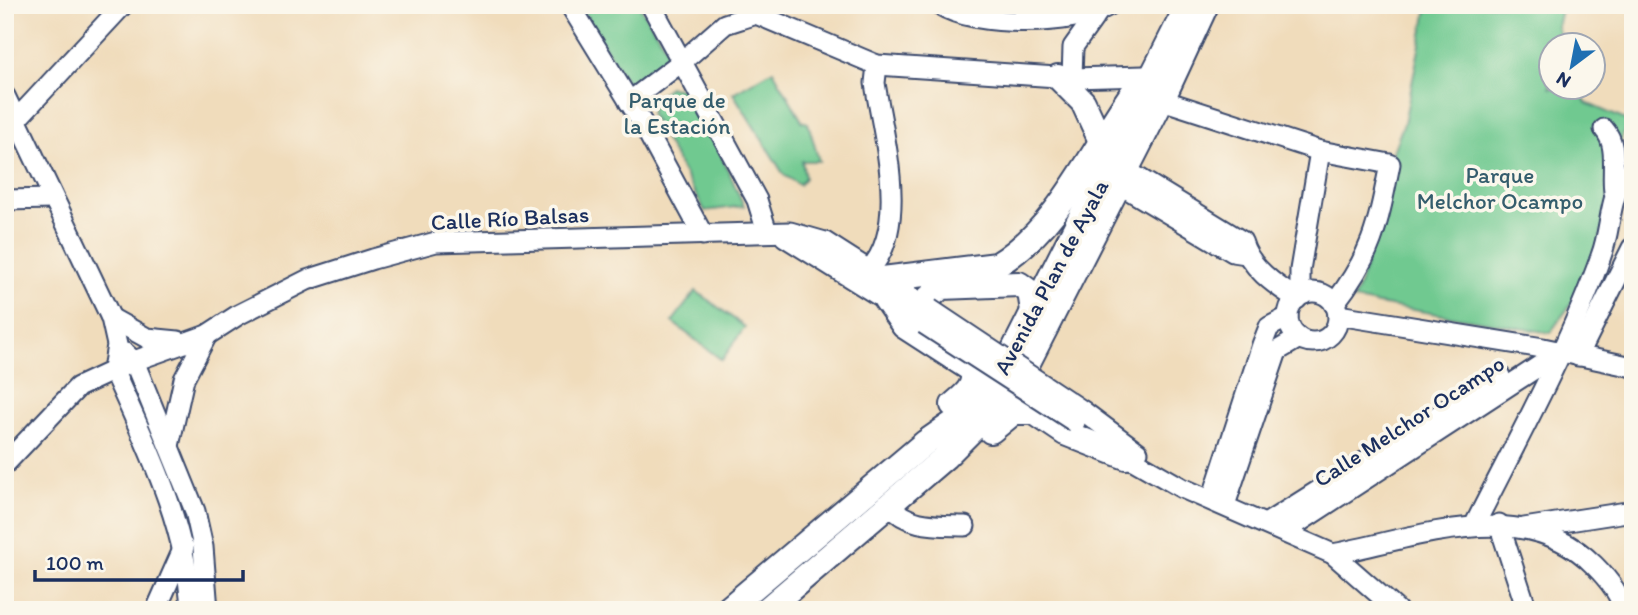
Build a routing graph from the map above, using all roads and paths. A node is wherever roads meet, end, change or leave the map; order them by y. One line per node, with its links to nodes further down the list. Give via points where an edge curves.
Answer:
1 (123, 5): 17 (street)
2 (570, 5): 16 (street)
3 (651, 5): 10 (street)
4 (940, 5): 7 (street, via 976,19 1014,22)
5 (1188, 5): 9 (main road, Avenida Plan de Ayala)
6 (1206, 5): 15 (main road, Avenida Plan de Ayala)
7 (1104, 9): 13 (street, via 1073,47)
8 (752, 10): 10 (street, via 725,24); 11 (street)
9 (1172, 42): 12 (main road); 22 (main road, Avenida Plan de Ayala)
10 (684, 60): 16 (street); 27 (street, via 757,200)
11 (877, 65): 13 (street); 31 (street, via 875,83 891,191)
12 (1144, 76): 13 (street); 19 (main road)
13 (1065, 78): 19 (main road, via 1083,102)
14 (5, 96): 17 (street)
15 (1162, 100): 20 (street); 22 (main road, Avenida Plan de Ayala)
16 (629, 102): 28 (street)
17 (16, 120): 24 (street)
18 (1604, 129): 23 (street, via 1611,136 1614,152)
19 (1100, 139): 26 (main road)
20 (1320, 151): 32 (street, via 1300,270 1300,285); 32 (street, via 1390,164 1378,224 1360,271)
21 (1633, 168): 23 (street)
22 (1116, 178): 26 (main road); 29 (main road, Avenida Plan de Ayala); 32 (street, Calle Melchor Ocampo, via 1233,252 1246,254 1276,285); 46 (main road, Avenida Plan de Ayala, via 1016,386)
23 (1614, 192): 40 (street, via 1602,256)
24 (52, 199): 25 (street); 36 (street)
25 (5, 200)
26 (1063, 201): 29 (main road); 31 (main road, via 1032,239 997,265)
27 (767, 232): 28 (street, Calle Río Balsas); 31 (street); 31 (street, Calle Río Balsas, via 814,237)
28 (703, 236): 37 (street, Calle Río Balsas, via 436,242 307,281 238,314)
29 (1067, 246): 33 (main road, Avenida Plan de Ayala)
30 (1632, 248): 40 (street)
31 (879, 283): 34 (street); 46 (main road, via 904,326 972,370 972,386 939,419)
32 (1319, 301): 35 (street, via 1291,306); 38 (street, via 1335,330 1314,343); 40 (street, Calle Melchor Ocampo)
33 (1033, 311): 34 (main road, via 1031,292 1019,284 941,287 933,292); 46 (main road, Avenida Plan de Ayala, via 1002,373)
34 (926, 313): 44 (street, bridge)
35 (1288, 317): 38 (street); 50 (street, via 1269,327 1262,345)
36 (111, 318): 37 (street, via 156,341); 39 (street)
37 (207, 335): 41 (street, Calle Río Balsas); 45 (street, via 184,379)
38 (1299, 338): 50 (street, via 1277,351)
39 (117, 345): 41 (street); 43 (street)
40 (1560, 352): 42 (street, Calle Melchor Ocampo); 55 (street); 56 (street, Calle Melchor Ocampo)
41 (134, 361): 43 (street, Calle Río Balsas); 45 (street)
42 (1633, 367)
43 (113, 370): 48 (street, Calle Río Balsas, via 78,387); 58 (street)
44 (1079, 416): 47 (street); 49 (street)
45 (169, 446): 62 (street, via 199,526)
46 (936, 449): 47 (main road, via 972,446 1014,412 1023,411 1034,412 1065,433); 51 (main road, via 892,489); 63 (main road, Avenida Plan de Ayala)
47 (1126, 457): 49 (street)
48 (5, 464)
49 (1182, 488): 50 (street)
50 (1219, 502): 56 (street)
51 (889, 505): 54 (street, via 913,522); 64 (main road)
52 (1633, 511): 57 (street)
53 (1499, 524): 55 (street); 57 (street); 66 (street)
54 (965, 526)
55 (1474, 526): 59 (street)
56 (1275, 527): 59 (street)
57 (1524, 528): 67 (street, via 1584,555 1603,575)
58 (184, 547): 60 (street); 61 (street)
59 (1333, 554): 65 (street)
60 (156, 610)
61 (191, 610)
62 (208, 610)
63 (726, 610)
64 (766, 610)
65 (1397, 610)
66 (1527, 610)
67 (1623, 610)

